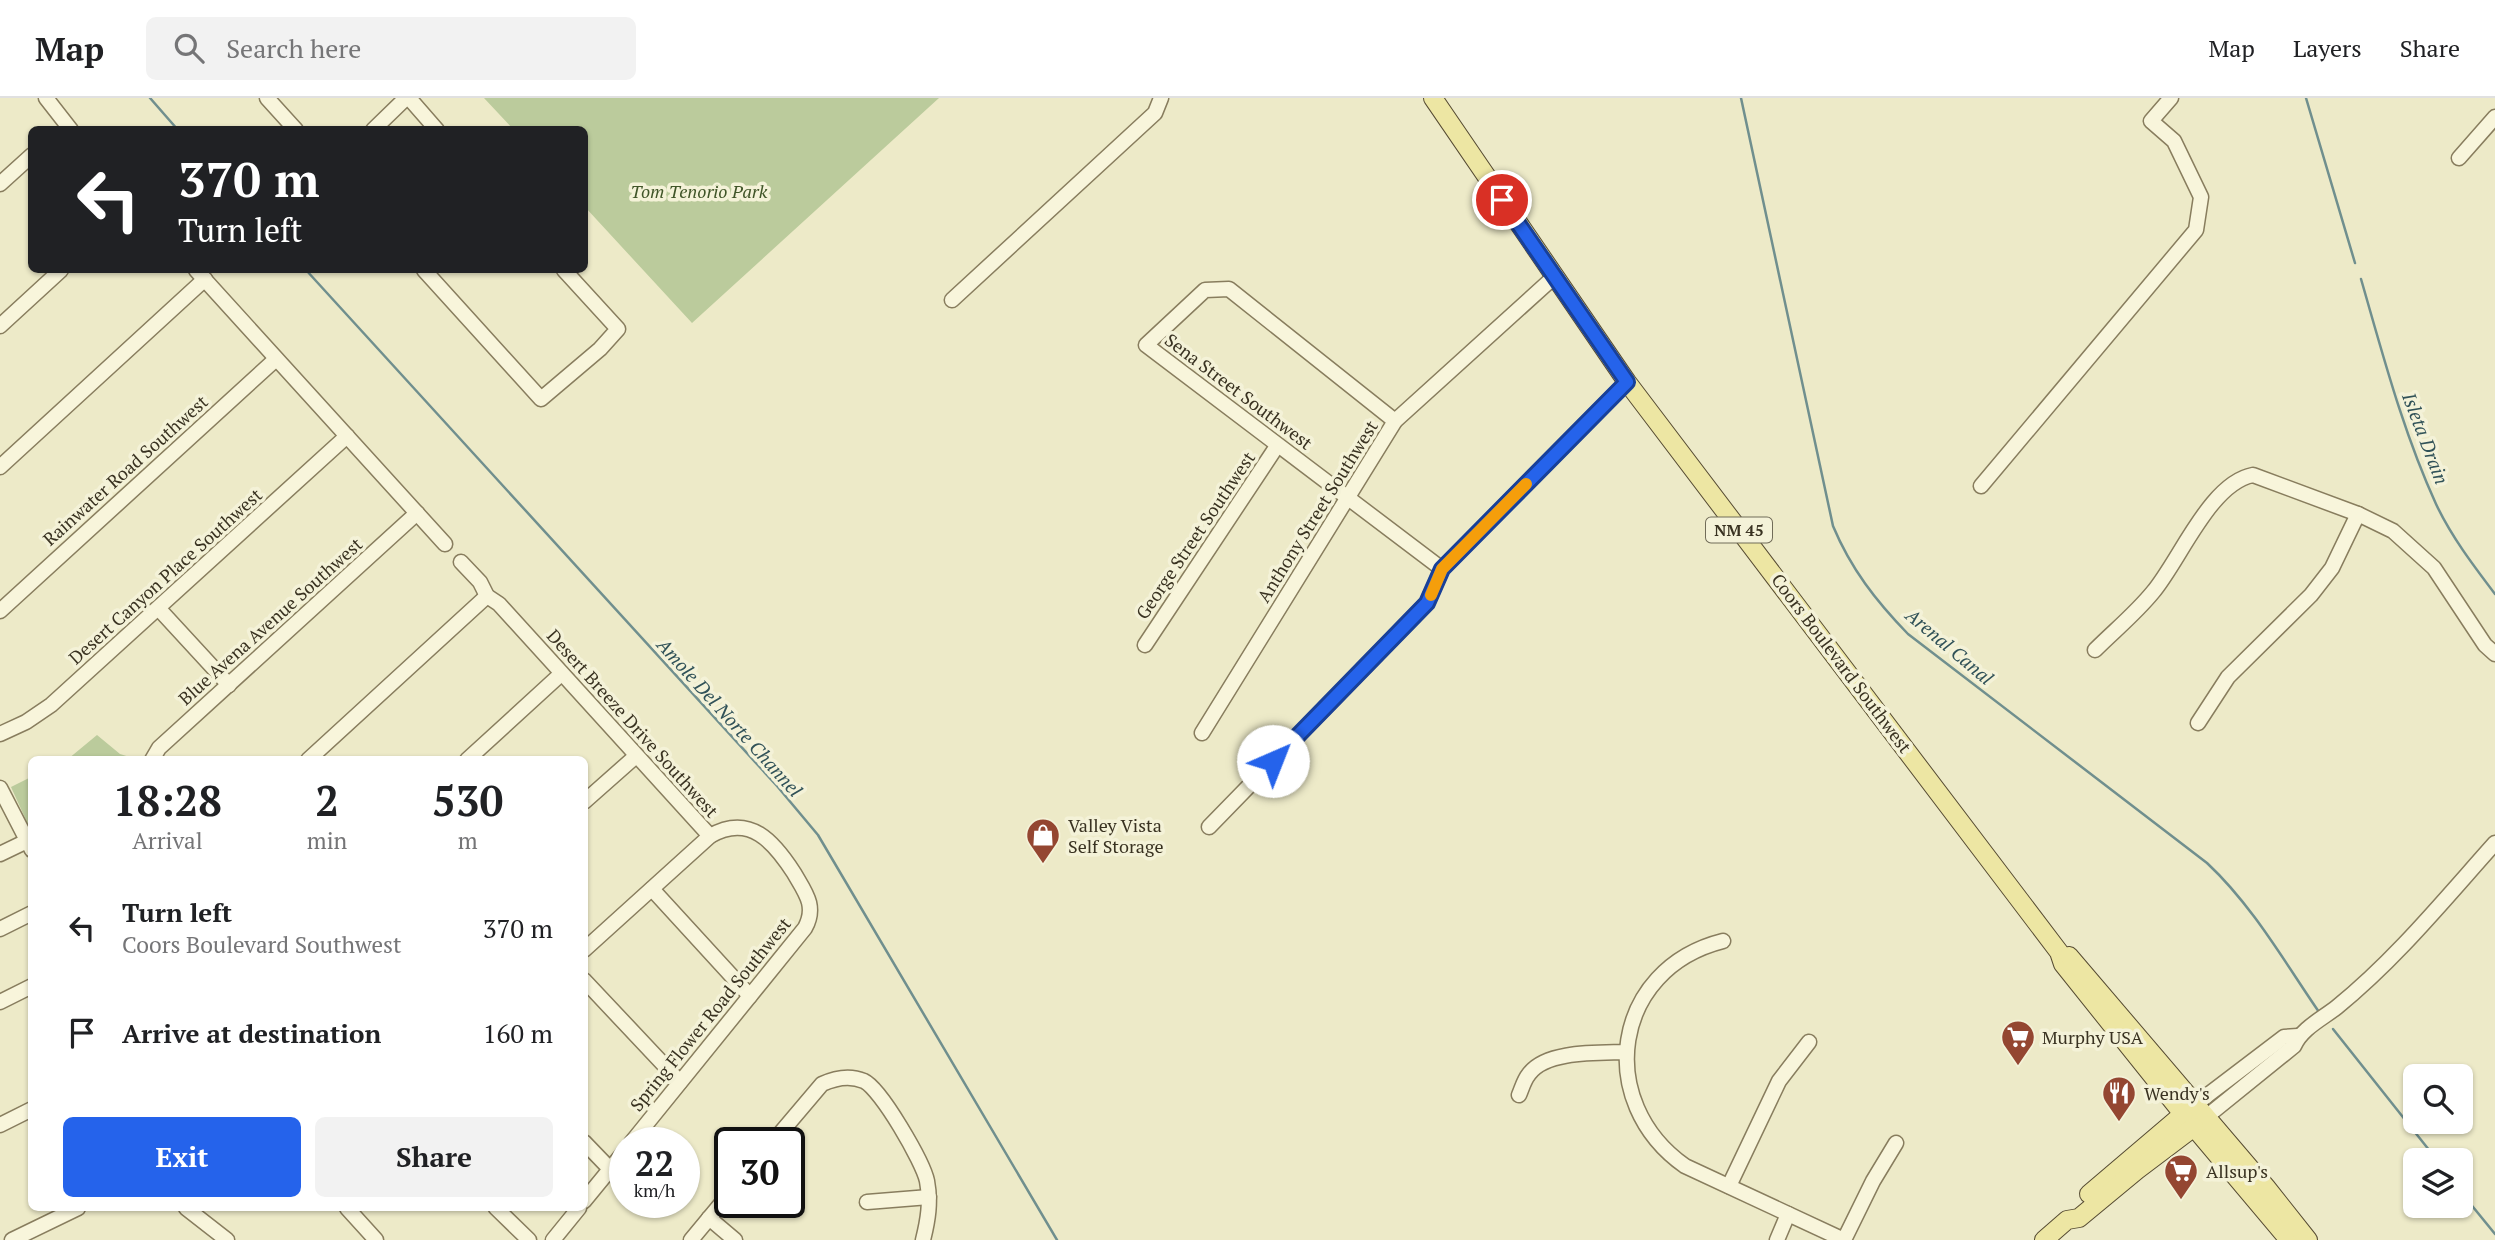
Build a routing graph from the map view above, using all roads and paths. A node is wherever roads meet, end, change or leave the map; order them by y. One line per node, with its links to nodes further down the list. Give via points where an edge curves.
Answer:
1 (46, 98): 8 (street)
2 (267, 98): 9 (street)
3 (407, 98): 10 (street); 11 (street)
4 (1161, 98): 20 (street, via 1155,113)
5 (1433, 98): 19 (main road, Coors Boulevard Southwest / NM 45)
6 (2171, 98): 28 (street, via 2151,121 2174,141 2201,197 2196,230)
7 (2495, 117): 12 (street)
8 (64, 126)
9 (292, 126)
10 (377, 126)
11 (434, 126)
12 (2459, 158)
13 (28, 159): 14 (street)
14 (0, 184)
15 (58, 273): 21 (street)
16 (427, 273): 17 (street, via 541,399 618,329)
17 (567, 273)
18 (201, 274): 22 (street); 27 (street)
19 (1554, 277): 23 (main road, Coors Boulevard Southwest / NM 45); 24 (street, Anthony Street Southwest)
20 (952, 300)
21 (0, 326)
22 (276, 359): 25 (street); 37 (street, Rainwater Road Southwest)
23 (1627, 382): 34 (street); 73 (main road, Coors Boulevard Southwest / NM 45, via 2059,952 2063,964)
24 (1395, 421): 26 (street, Sena Street Southwest, via 1229,289 1205,290 1146,345); 29 (street, Anthony Street Southwest)
25 (347, 436): 30 (street); 36 (street, Desert Canyon Place Southwest)
26 (1277, 446): 29 (street, Sena Street Southwest); 38 (street, George Street Southwest)
27 (0, 467)
28 (1981, 486)
29 (1349, 498): 34 (street, Sena Street Southwest); 44 (street, Anthony Street Southwest)
30 (416, 513): 32 (street); 42 (street, Blue Avena Avenue Southwest)
31 (2358, 514): 39 (street, via 2253,475 2241,477 2208,509 2153,592); 40 (street, via 2393,531 2434,568); 43 (street, via 2332,568 2228,677)
32 (445, 544)
33 (461, 562): 35 (street, Desert Breeze Drive Southwest)
34 (1442, 569): 52 (street, via 1427,603)
35 (487, 596): 41 (street, Desert Breeze Drive Southwest); 47 (street)
36 (159, 609): 42 (street); 45 (street, Desert Canyon Place Southwest, via 51,705)
37 (0, 611)
38 (1145, 645)
39 (2095, 650)
40 (2495, 654)
41 (561, 674): 48 (street); 49 (street, Desert Breeze Drive Southwest)
42 (229, 685): 46 (street, Blue Avena Avenue Southwest)
43 (2198, 723)
44 (1202, 733)
45 (0, 734)
46 (154, 756)
47 (312, 756)
48 (471, 756)
49 (636, 756): 51 (street); 53 (street, Desert Breeze Drive Southwest)
50 (0, 788): 55 (street)
51 (588, 798)
52 (1209, 827)
53 (710, 836): 58 (street); 59 (street, Desert Breeze Drive Southwest, via 739,828 763,835 777,847)
54 (2495, 843): 73 (street, via 2389,961 2298,1036 2294,1046)
55 (28, 844)
56 (28, 846): 57 (street)
57 (0, 853)
58 (652, 889): 63 (street); 66 (street)
59 (811, 907): 66 (street, Spring Flower Road Southwest, via 804,928)
60 (28, 915): 61 (street)
61 (0, 929)
62 (1723, 941): 69 (street, via 1690,952 1648,989 1631,1024)
63 (588, 946)
64 (588, 984): 70 (street)
65 (28, 988): 67 (street)
66 (750, 996): 70 (street, Spring Flower Road Southwest)
67 (0, 1002)
68 (1809, 1042): 81 (street, via 1779,1081)
69 (1626, 1052): 71 (street, via 1585,1053 1547,1062 1529,1074); 81 (street, via 1631,1093 1655,1139 1685,1166)
70 (681, 1082): 75 (street, Spring Flower Road Southwest)
71 (1519, 1095)
72 (28, 1111): 74 (street)
73 (2195, 1115): 103 (main road, via 2070,1210 2067,1220); 104 (main road, Coors Boulevard Southwest / NM 45); 105 (main road, Coors Boulevard Southwest)
74 (0, 1125)
75 (644, 1127)
76 (786, 1127): 83 (street, via 822,1084 847,1077 864,1081 884,1103 921,1166)
77 (1896, 1143): 102 (street)
78 (588, 1146): 79 (street)
79 (609, 1168)
80 (609, 1170): 82 (street)
81 (1729, 1186): 91 (street)
82 (588, 1196)
83 (929, 1197): 84 (street); 100 (street)
84 (867, 1202)
85 (72, 1211): 93 (street)
86 (190, 1211): 94 (street)
87 (350, 1211): 95 (street)
88 (499, 1211): 96 (street)
89 (577, 1211): 97 (street)
90 (714, 1213): 92 (street)
91 (1788, 1214): 101 (street); 102 (street)
92 (709, 1219): 98 (street); 99 (street)
93 (12, 1240)
94 (227, 1240)
95 (376, 1240)
96 (530, 1240)
97 (553, 1240)
98 (691, 1240)
99 (735, 1240)
100 (923, 1240)
101 (1777, 1240)
102 (1844, 1240)
103 (2044, 1240)
104 (2289, 1240)
105 (2308, 1240)

